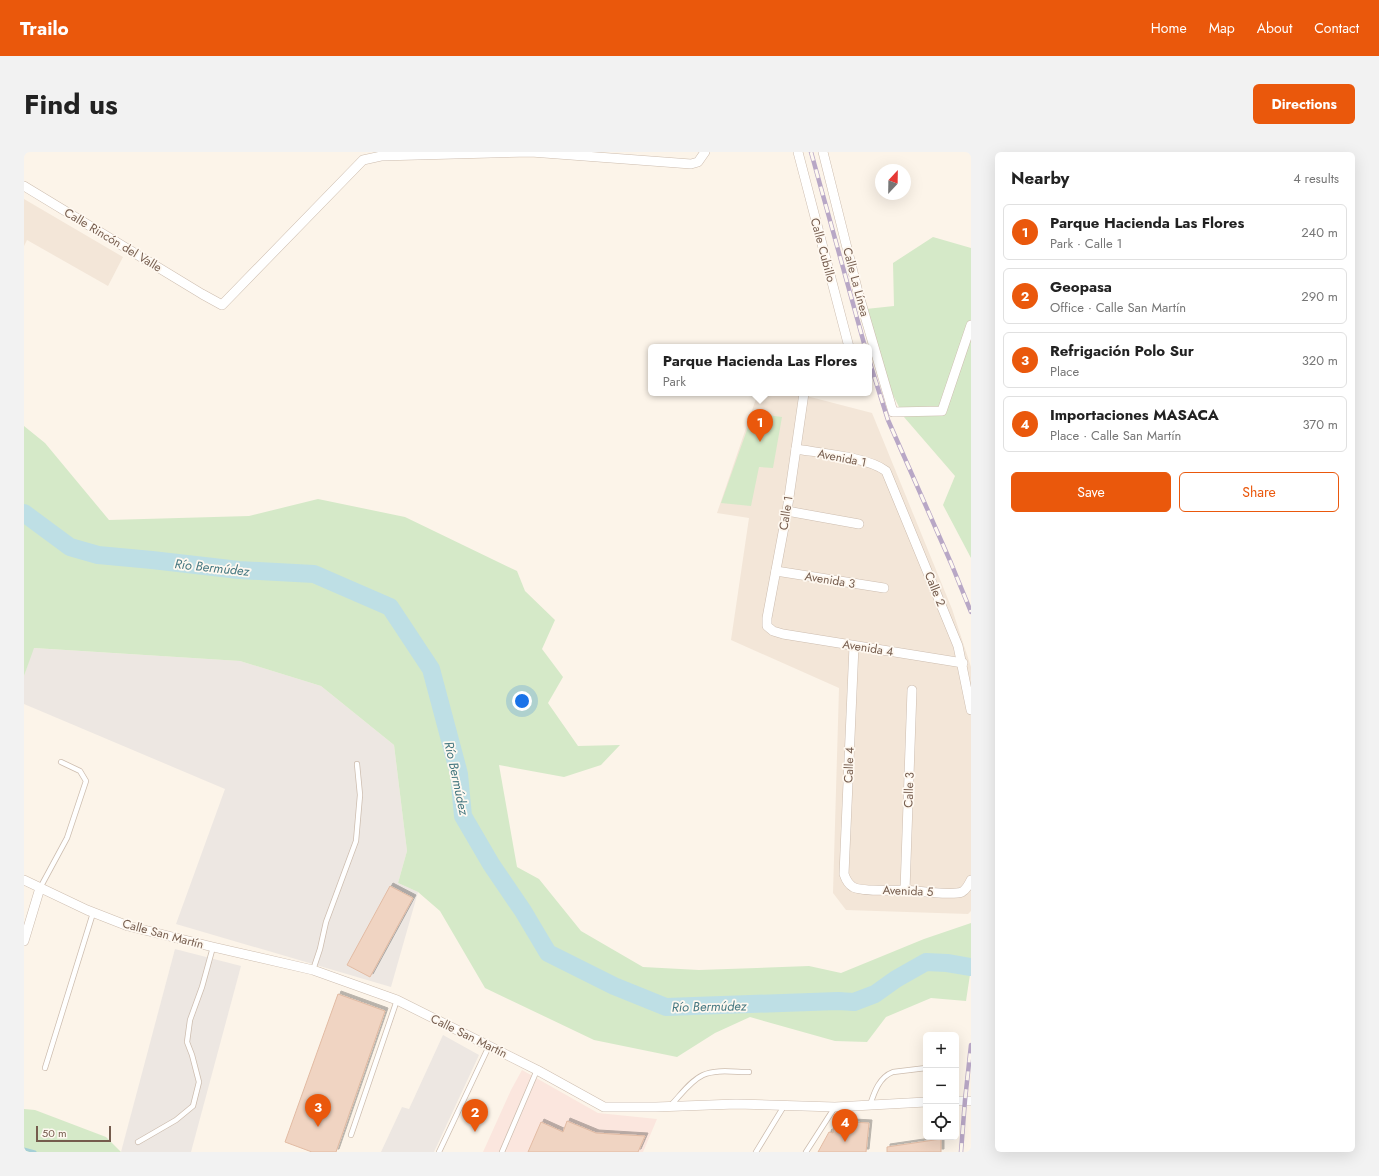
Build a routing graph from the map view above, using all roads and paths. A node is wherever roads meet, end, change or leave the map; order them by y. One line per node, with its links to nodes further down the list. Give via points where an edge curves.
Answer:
1 (705, 152): 4 (street, Calle Rincón del Valle, via 698,162 690,164 531,152 381,156 363,160 222,305)
2 (798, 152): 6 (street, Calle Cubillo)
3 (823, 152): 5 (street, Calle La Línea, via 858,292 893,412 942,411)
4 (24, 186)
5 (971, 325)
6 (848, 344)
7 (804, 396): 8 (street, Calle 1)
8 (796, 449): 9 (street, Avenida 1, via 868,462 880,466); 10 (street, Calle 1)
9 (886, 472): 16 (street, Calle 2, via 958,646)
10 (787, 511): 11 (street); 12 (street, Calle 1)
11 (859, 524)
12 (776, 571): 13 (street, Avenida 3); 14 (street, Calle 1, via 767,618 767,626)
13 (884, 588)
14 (773, 631): 15 (street, Avenida 4)
15 (854, 646): 16 (street, Avenida 4); 22 (street, Calle 4, via 844,874)
16 (962, 663): 18 (street, Calle 2)
17 (912, 690): 25 (street, Calle 3)
18 (971, 710)
19 (61, 762): 24 (lane, via 80,771 86,781 67,838)
20 (357, 764): 29 (lane, via 360,795 356,841 326,922)
21 (24, 880): 24 (street, Calle San Martín)
22 (848, 883): 25 (street, Avenida 5, via 854,888 862,889)
23 (970, 883): 25 (street, Avenida 5, via 962,892 954,893)
24 (40, 888): 26 (street, Calle San Martín); 27 (street)
25 (905, 890)
26 (93, 913): 28 (street, Calle San Martín, via 128,926); 32 (lane)
27 (24, 941)
28 (213, 947): 29 (street, Calle San Martín); 44 (lane, via 190,1020 187,1042 199,1082 193,1106 176,1120)
29 (313, 970): 30 (street, Calle San Martín)
30 (397, 1000): 31 (street, Calle San Martín); 43 (lane)
31 (489, 1046): 34 (street, Calle San Martín); 45 (lane)
32 (45, 1068)
33 (923, 1068): 40 (lane, via 889,1073 876,1087)
34 (537, 1070): 41 (street, Calle San Martín, via 604,1107); 46 (lane)
35 (749, 1072): 41 (lane, via 714,1072 703,1075)
36 (959, 1101): 37 (street)
37 (971, 1101)
38 (923, 1102): 40 (street, Calle San Martín)
39 (784, 1106): 41 (street, Calle San Martín, via 736,1104); 42 (street, Calle San Martín); 47 (lane)
40 (870, 1106): 42 (street, Calle San Martín)
41 (670, 1107)
42 (835, 1107): 48 (lane)
43 (351, 1136)
44 (138, 1142)
45 (439, 1152)
46 (502, 1152)
47 (756, 1152)
48 (806, 1152)

